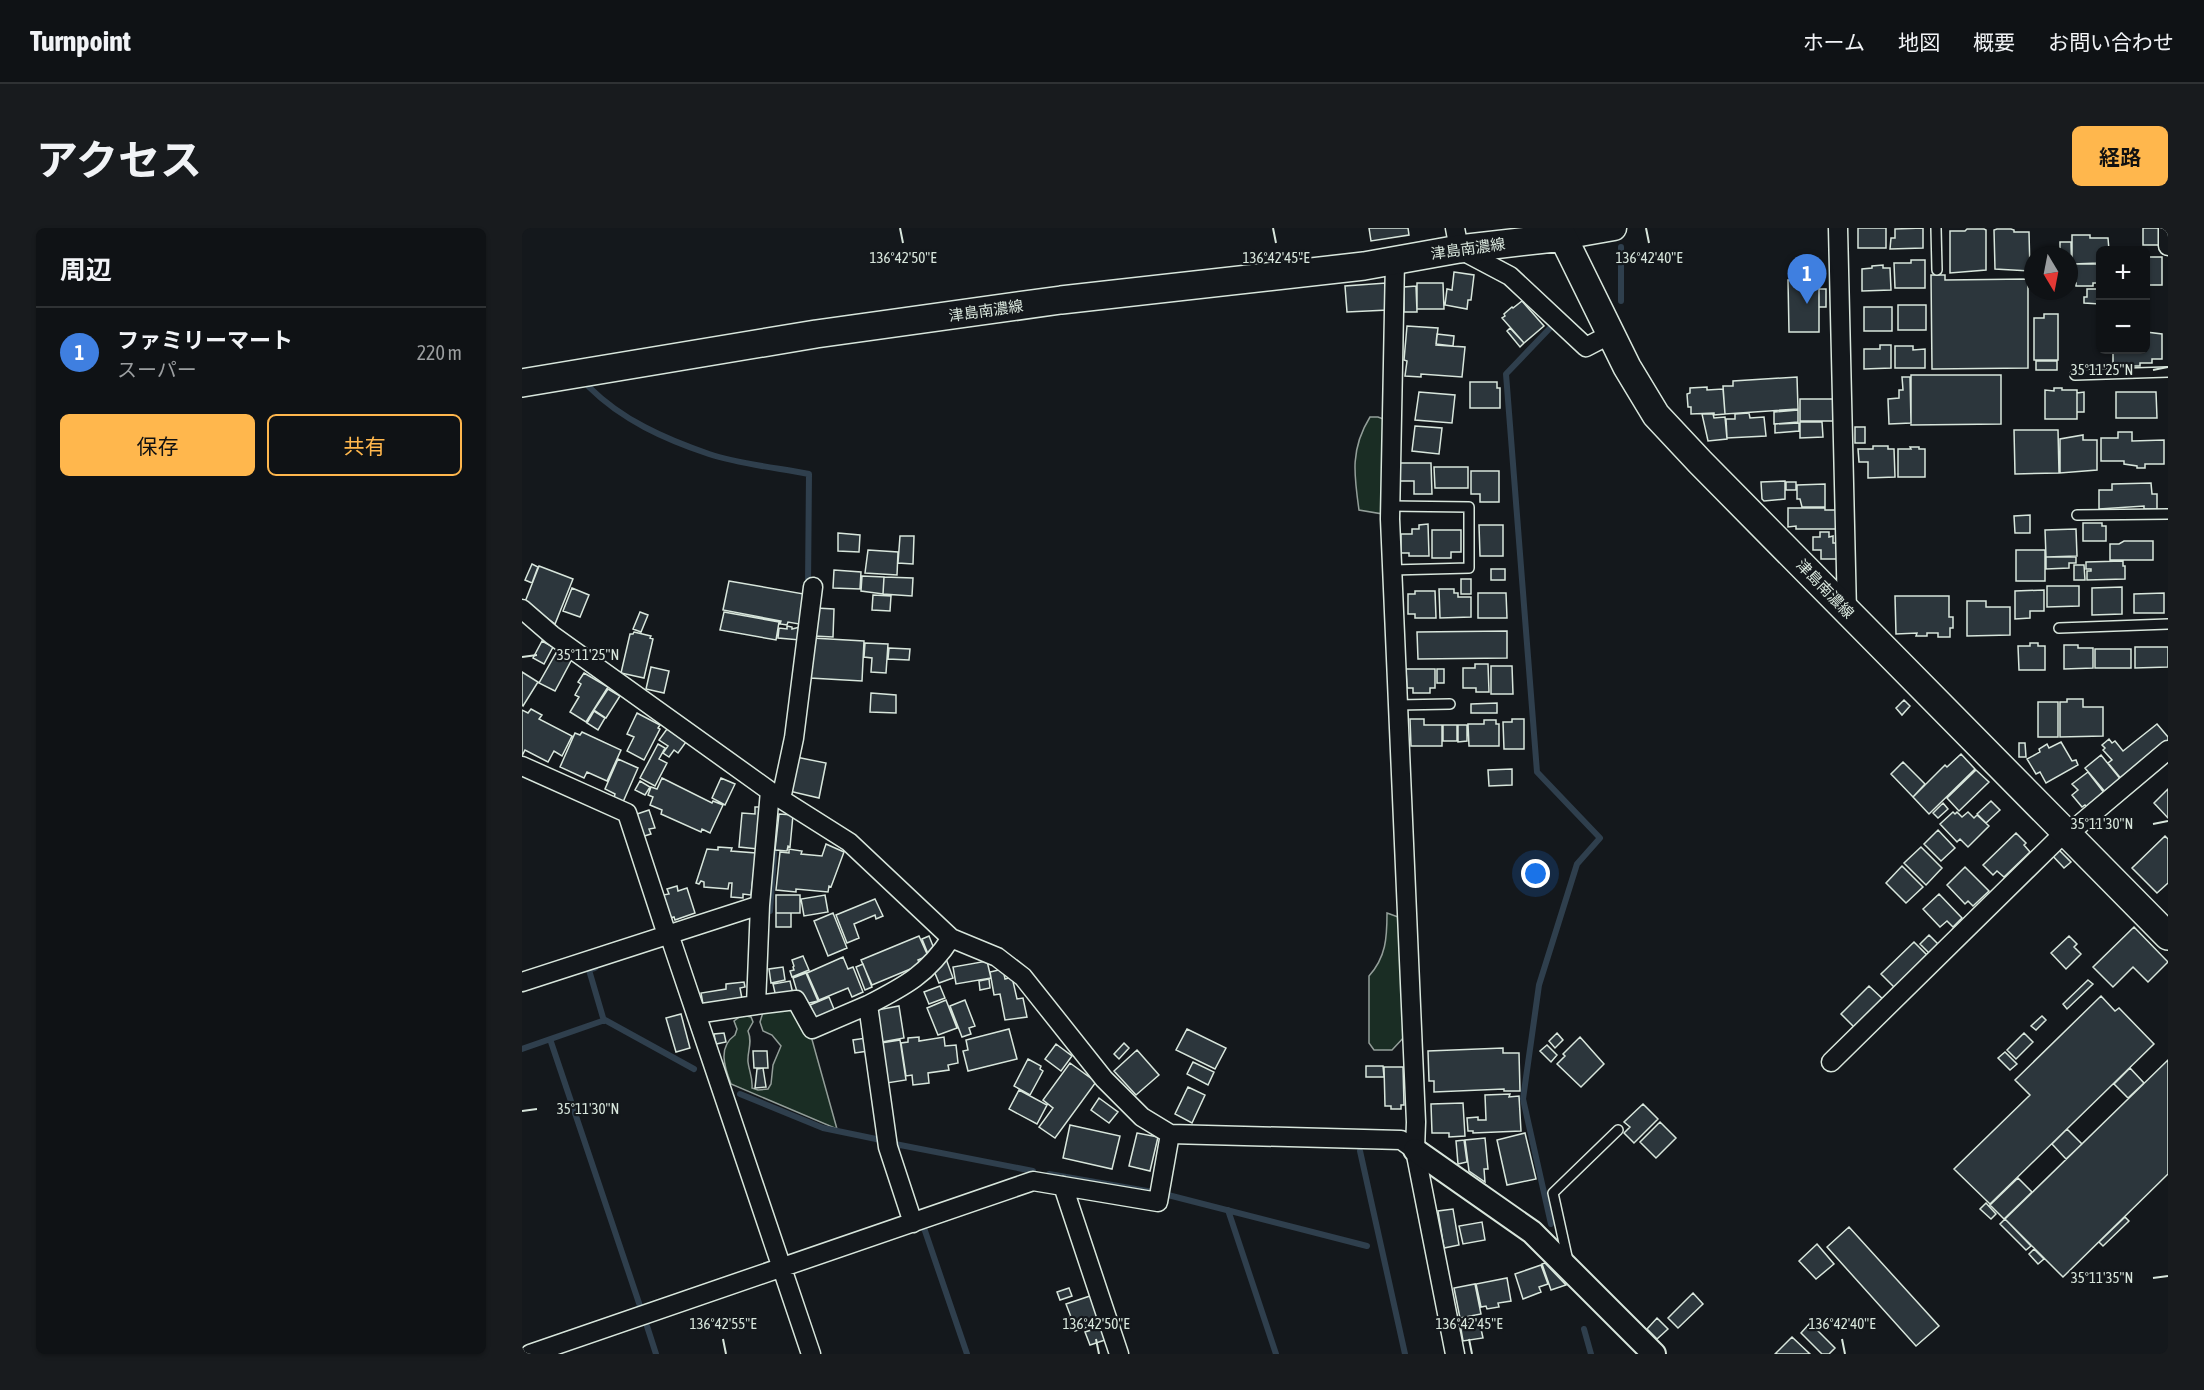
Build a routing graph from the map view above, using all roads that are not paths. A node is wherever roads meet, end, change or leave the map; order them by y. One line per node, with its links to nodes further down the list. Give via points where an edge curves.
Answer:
1 (1614, 228): 5 (main road)
2 (1838, 228): 20 (street)
3 (1936, 228): 9 (lane)
4 (2168, 228): 7 (street)
5 (1561, 232): 6 (main road, 津島南濃線); 10 (main road, 津島南濃線)
6 (1457, 239): 8 (main road, 津島南濃線); 10 (street, via 1510,276 1586,347)
7 (2168, 246)
8 (1395, 260): 13 (main road, 津島南濃線, via 816,334); 14 (street)
9 (1937, 270)
10 (1611, 334): 20 (main road, 津島南濃線, via 1656,415)
11 (2168, 372): 12 (lane)
12 (2075, 375)
13 (522, 383)
14 (1391, 506): 17 (street); 17 (lane, via 1469,507 1469,568)
15 (2168, 514): 16 (lane)
16 (2077, 515)
17 (1392, 570): 24 (street)
18 (813, 587): 27 (street, via 794,738)
19 (522, 609): 27 (street, via 552,635)
20 (1847, 612): 28 (main road, 津島南濃線)
21 (2168, 624): 22 (lane)
22 (2059, 628)
23 (1450, 704): 24 (lane)
24 (1398, 705): 40 (street)
25 (2168, 750): 28 (street)
26 (522, 766): 30 (street, via 627,813)
27 (776, 795): 29 (street); 32 (street, via 849,842)
28 (2066, 833): 31 (main road, 津島南濃線); 37 (street)
29 (760, 905): 30 (street); 34 (street)
30 (668, 935): 33 (street); 36 (street)
31 (2168, 936)
32 (951, 938): 35 (street, via 913,981); 39 (street, via 998,957 1023,977 1104,1079 1142,1117)
33 (522, 982)
34 (756, 1005): 35 (street, via 796,1000 812,1029); 36 (street)
35 (868, 1005): 42 (street, via 888,1147)
36 (696, 1014): 43 (street)
37 (1831, 1062)
38 (1618, 1130): 44 (lane, via 1553,1193)
39 (1170, 1134): 40 (street, via 1401,1140); 41 (street, via 1158,1203)
40 (1415, 1150): 44 (street, via 1532,1232); 48 (street)
41 (1063, 1186): 42 (street, via 1033,1181); 47 (street)
42 (913, 1223): 43 (street)
43 (782, 1269): 45 (street); 46 (street)
44 (1571, 1271): 49 (street)
45 (530, 1354)
46 (811, 1354)
47 (1119, 1354)
48 (1455, 1354)
49 (1654, 1354)

